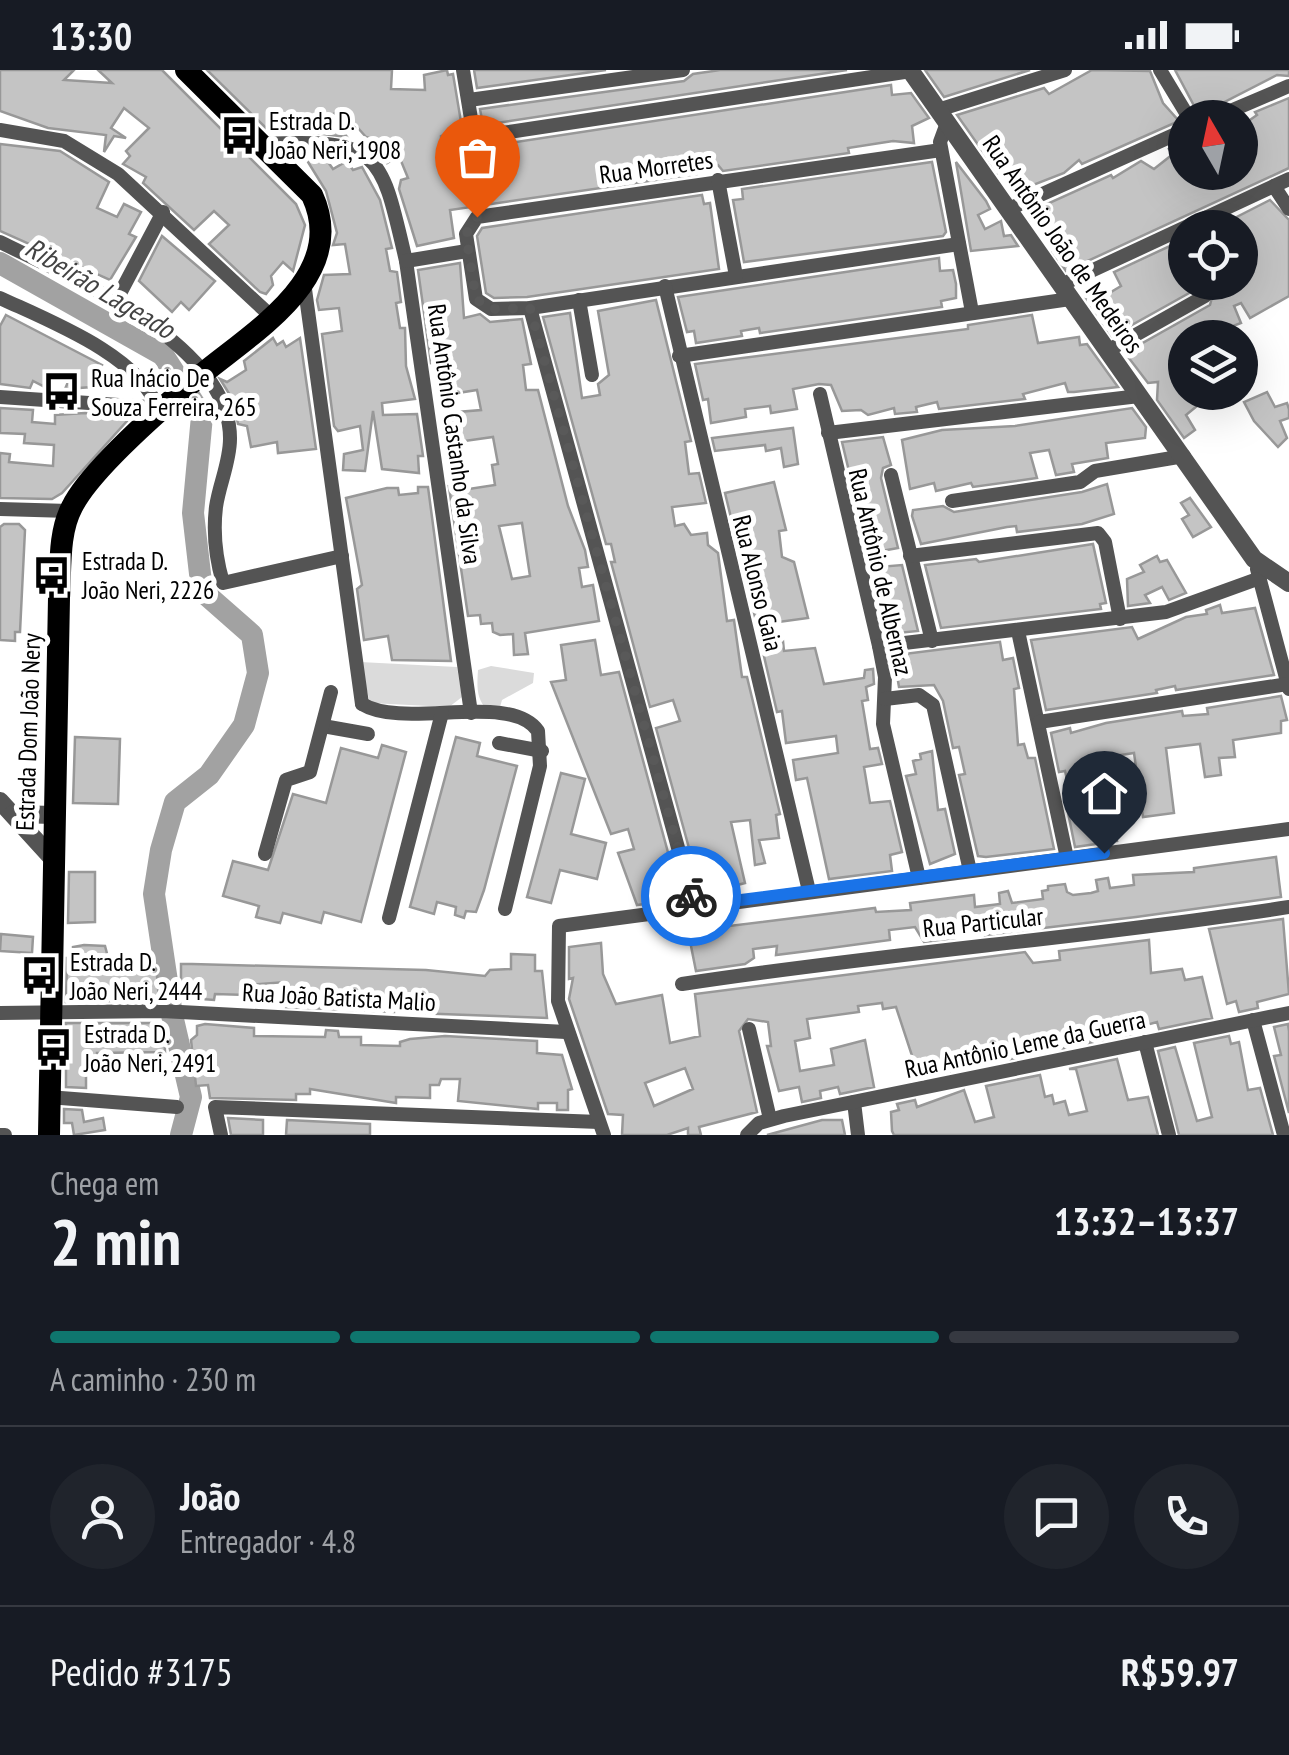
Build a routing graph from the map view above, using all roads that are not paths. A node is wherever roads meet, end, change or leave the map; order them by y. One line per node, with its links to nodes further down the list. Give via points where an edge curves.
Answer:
1 (186, 70): 16 (main road)
2 (463, 70): 8 (street)
3 (683, 70): 8 (street)
4 (1065, 70): 11 (street)
5 (1160, 70): 9 (street)
6 (910, 71): 11 (street, Rua Antônio João de Medeiros); 13 (street)
7 (1289, 86): 10 (street)
8 (469, 100): 13 (street)
9 (1178, 100)
10 (1256, 100)
11 (942, 116): 17 (street); 21 (street, Rua Antônio João de Medeiros)
12 (0, 130): 22 (street, via 38,134 86,152)
13 (474, 137): 15 (street)
14 (1168, 138): 21 (street)
15 (450, 141)
16 (264, 144): 26 (street, Rua Antônio Castanho da Silva, via 342,144 372,159 389,188); 28 (main road, via 318,209 320,240)
17 (941, 150): 18 (street, Rua Morretes); 24 (street)
18 (718, 180): 25 (street, Rua Morretes, via 477,217 468,226); 27 (street)
19 (1282, 182): 20 (street); 30 (street)
20 (1289, 209)
21 (1008, 210): 30 (street, Rua Antônio João de Medeiros)
22 (162, 212): 32 (street); 37 (street)
23 (0, 242): 32 (street)
24 (958, 244): 27 (street); 36 (street)
25 (467, 252): 26 (street); 35 (street, via 476,299 485,308)
26 (406, 261): 65 (street, Rua Antônio Castanho da Silva)
27 (736, 276): 29 (street)
28 (304, 282): 37 (main road); 52 (street)
29 (664, 286): 33 (street); 39 (street, Rua Alonso Gaia)
30 (1066, 292): 36 (street); 38 (street, Rua Antônio João de Medeiros)
31 (0, 298): 45 (street, via 121,362)
32 (116, 300): 40 (street)
33 (579, 300): 35 (street); 41 (street)
34 (1199, 300): 38 (street)
35 (530, 308): 82 (street)
36 (972, 312): 39 (street)
37 (273, 318): 40 (main road)
38 (1107, 351): 44 (street, Rua Antônio João de Medeiros)
39 (680, 356): 81 (street, Rua Alonso Gaia)
40 (201, 375): 45 (main road); 52 (street, via 224,408 230,440 216,507 223,584)
41 (592, 375)
42 (820, 394): 46 (street, Rua Antônio de Albernaz)
43 (0, 396): 45 (street)
44 (1139, 396): 46 (street); 47 (street, Rua Antônio João de Medeiros)
45 (163, 407): 51 (main road)
46 (828, 433): 60 (street, Rua Antônio de Albernaz)
47 (1184, 456): 49 (street, via 1095,471 1080,482); 54 (street, Rua Antônio João de Medeiros)
48 (891, 475): 53 (street)
49 (952, 501)
50 (0, 509): 51 (street)
51 (69, 511): 74 (main road, Estrada Dom João Nery)
52 (342, 556): 64 (street)
53 (910, 556): 57 (street, via 1098,533); 59 (street)
54 (1254, 559): 55 (street); 56 (street, Rua Antônio João de Medeiros)
55 (1260, 578): 57 (street, via 1194,605); 61 (street)
56 (1289, 583)
57 (1120, 619): 58 (street)
58 (1018, 631): 59 (street); 67 (street)
59 (932, 641): 60 (street)
60 (879, 646): 63 (street, Rua Antônio de Albernaz)
61 (1289, 687): 67 (street)
62 (331, 692): 68 (street)
63 (885, 699): 79 (street, via 919,695 933,705); 80 (street, Rua Antônio de Albernaz, via 883,724)
64 (362, 704): 66 (street, via 387,713); 69 (street)
65 (471, 713): 66 (street); 72 (street, via 526,720 538,731)
66 (442, 714): 85 (street)
67 (1039, 722): 78 (street)
68 (323, 726): 69 (street); 76 (street, via 310,772 286,780)
69 (352, 731): 70 (street)
70 (368, 734)
71 (499, 744): 72 (street)
72 (542, 751): 84 (street)
73 (6, 808): 74 (street); 77 (street)
74 (54, 815): 77 (main road, Estrada Dom João Nery)
75 (1289, 830): 78 (street)
76 (264, 854)
77 (52, 858): 89 (main road, Estrada Dom João Nery)
78 (1067, 858): 79 (street)
79 (970, 871): 80 (street)
80 (919, 878): 81 (street)
81 (809, 891): 82 (street)
82 (694, 906): 92 (street, via 558,927 556,986)
83 (1289, 907): 86 (street, Rua Particular)
84 (505, 909)
85 (389, 918)
86 (682, 984)
87 (1289, 1013): 90 (street, Rua Antônio Leme da Guerra)
88 (0, 1014): 89 (street, Rua João Batista Malio)
89 (49, 1014): 92 (street, Rua João Batista Malio, via 162,1011); 94 (main road, Estrada Dom João Nery)
90 (1253, 1020): 93 (street, Rua Antônio Leme da Guerra); 104 (street)
91 (749, 1029): 97 (street)
92 (566, 1032): 98 (street)
93 (1145, 1042): 95 (street, Rua Antônio Leme da Guerra); 103 (street)
94 (48, 1097): 96 (street); 100 (main road, Estrada Dom João Nery)
95 (854, 1102): 97 (street, Rua Antônio Leme da Guerra); 102 (street)
96 (177, 1106)
97 (770, 1119): 101 (street)
98 (602, 1129): 99 (street, via 213,1107)
99 (220, 1130)
100 (49, 1135)
101 (746, 1135)
102 (858, 1135)
103 (1169, 1135)
104 (1284, 1135)

